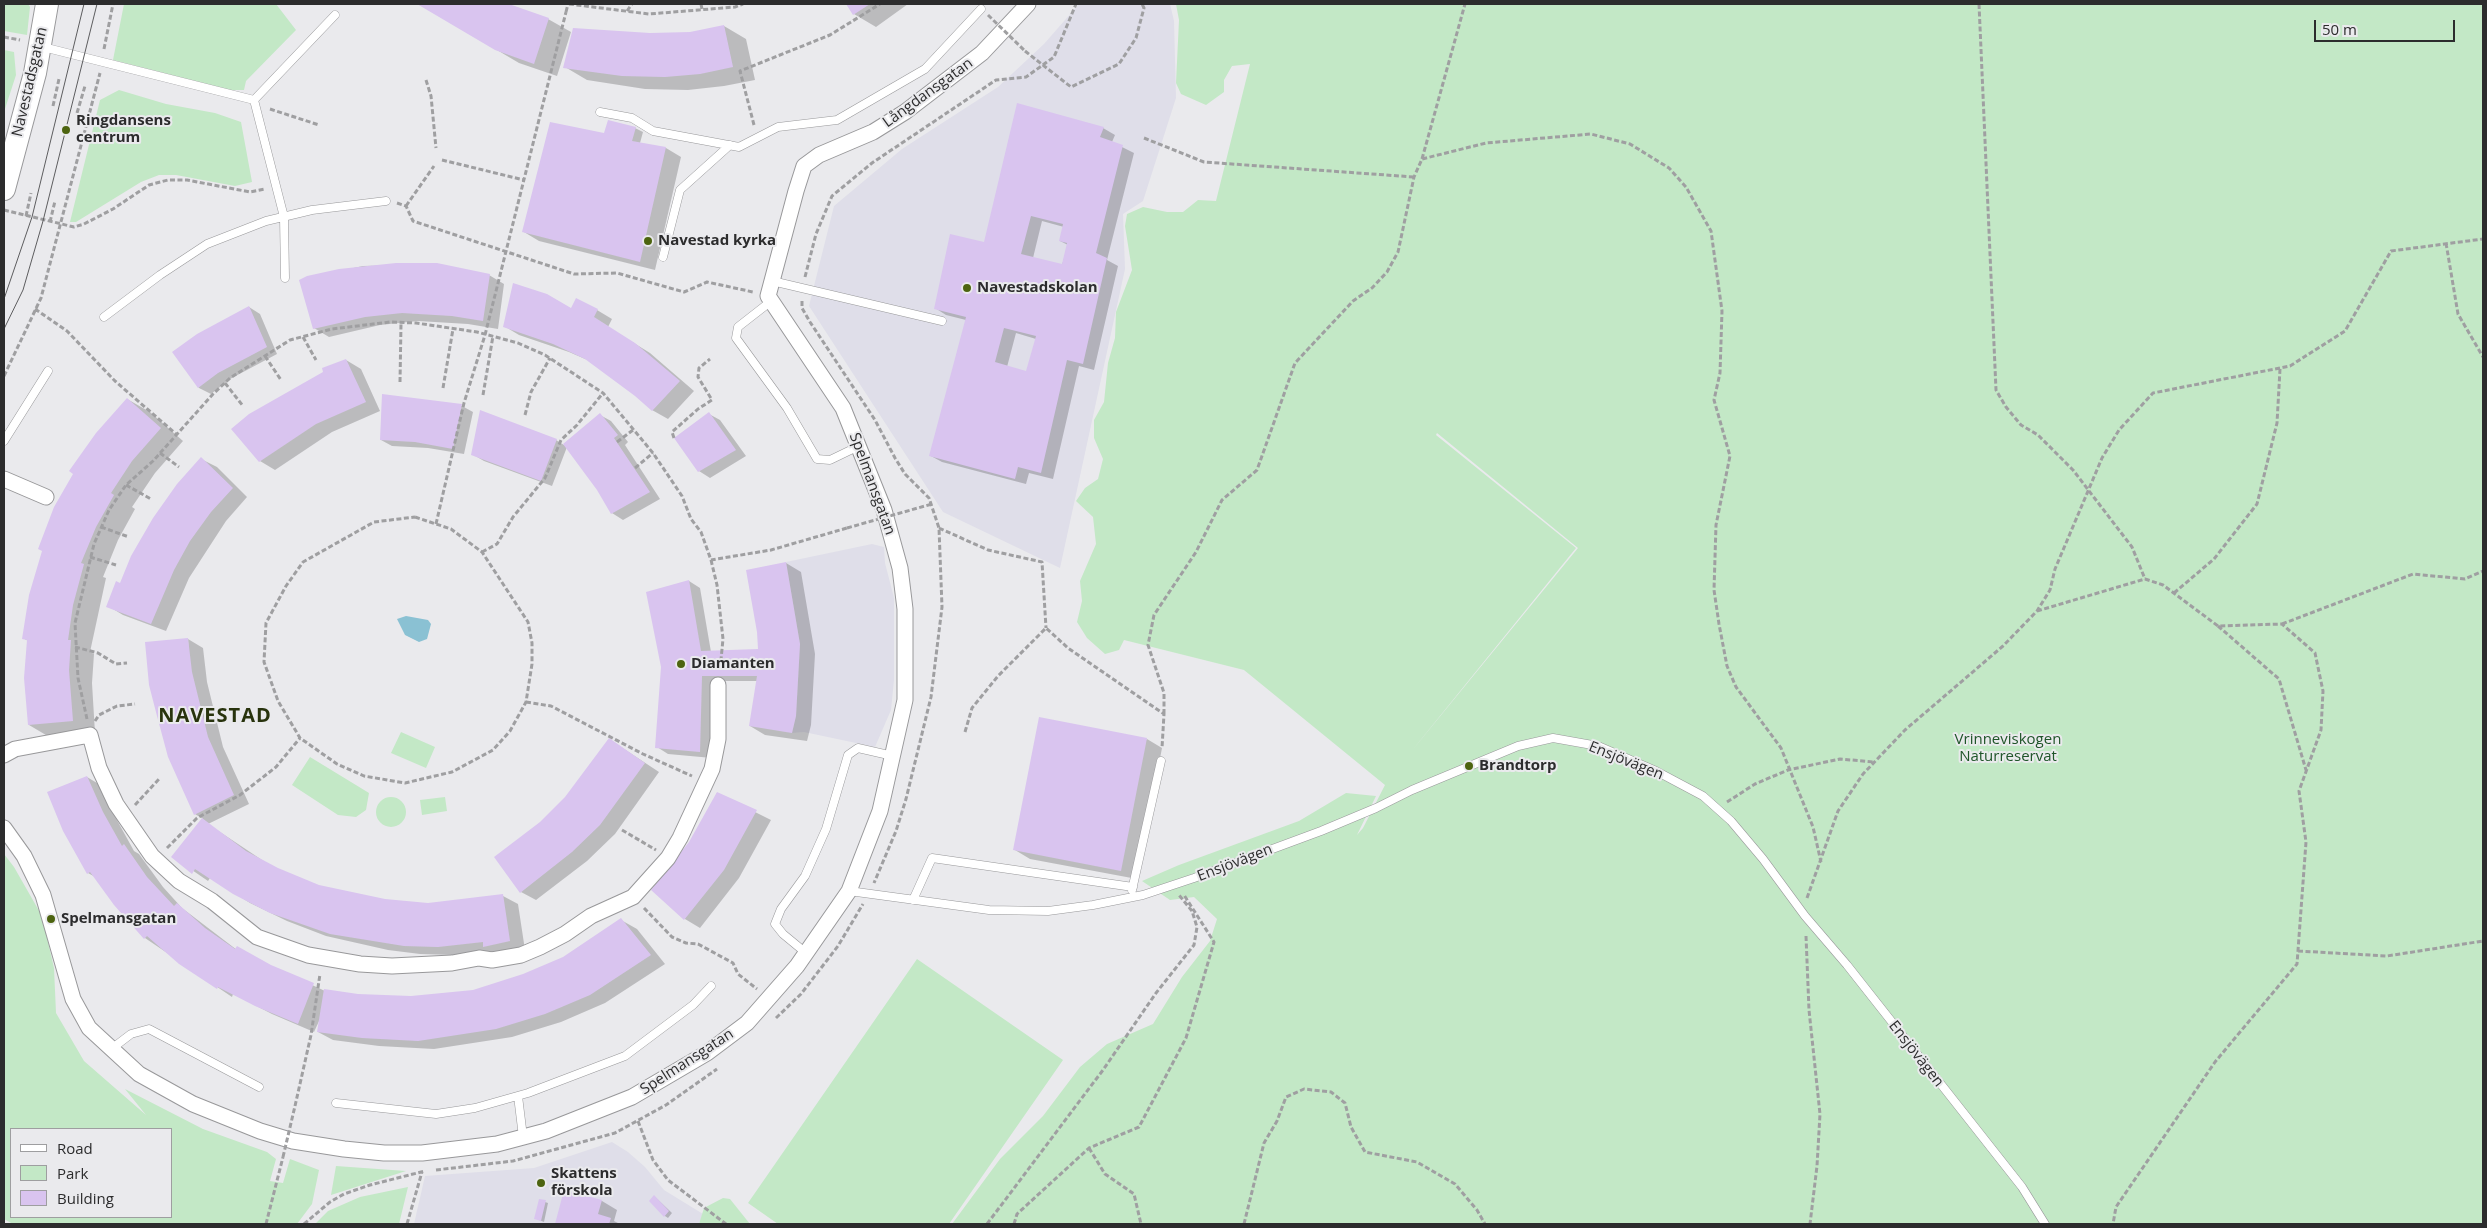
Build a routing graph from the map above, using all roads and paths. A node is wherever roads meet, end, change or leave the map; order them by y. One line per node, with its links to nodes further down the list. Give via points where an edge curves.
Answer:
1 (47, 4): 18 (street, Navestadsgatan)
2 (113, 4): 19 (path)
3 (568, 4): 15 (path); 37 (path, bridge)
4 (632, 4): 15 (path)
5 (701, 4): 13 (path)
6 (743, 4): 13 (path)
7 (880, 4): 29 (path, via 830,35 740,71)
8 (1028, 4): 54 (street, Långdansgatan, via 982,53 921,101 873,132 819,155 804,166)
9 (1076, 4): 20 (path, via 1054,57)
10 (1142, 4): 20 (path, via 1144,8 1136,38 1119,64 1071,87)
11 (1465, 4): 33 (path)
12 (1979, 4): 91 (path, via 1996,390 2021,425 2038,435)
13 (702, 9): 15 (path, via 649,14)
14 (981, 9): 29 (lane, via 925,69 837,120 778,127)
15 (627, 11)
16 (335, 15): 24 (lane)
17 (988, 15): 20 (path, bridge)
18 (40, 47): 19 (lane); 39 (street, Navestadsgatan)
19 (102, 64): 24 (lane); 48 (path)
20 (1042, 65): 53 (path, via 1026,77 996,80 847,182 832,196 824,214)
21 (60, 79): 25 (path)
22 (426, 80): 32 (path, via 431,96)
23 (85, 86): 26 (path)
24 (254, 100): 28 (path, via 276,112); 38 (lane)
25 (53, 106)
26 (77, 112)
27 (600, 112): 31 (lane, via 632,118 653,131)
28 (319, 125)
29 (758, 138): 31 (lane, via 739,147)
30 (1144, 138): 36 (path, via 1204,162)
31 (730, 145): 51 (lane, via 680,190)
32 (436, 148)
33 (1422, 158): 36 (path); 123 (path, via 1486,143 1591,134 1630,144 1669,168 1700,208 1711,231 1722,312 1720,373 1714,400 1730,456 1716,525 1714,590 1727,666 1736,687 1781,748)
34 (442, 160): 37 (path)
35 (434, 166): 43 (path)
36 (1414, 178): 115 (path, via 1398,252 1387,272 1353,301 1295,363 1257,470 1222,500 1196,552 1154,615 1148,645 1164,693)
37 (524, 180): 60 (path, bridge)
38 (276, 187): 46 (lane); 48 (path, via 250,192 187,180 168,180 149,185 84,224 74,227)
39 (4, 189)
40 (31, 193): 45 (path)
41 (55, 201): 47 (path)
42 (386, 201): 43 (path); 46 (lane, via 312,210)
43 (406, 206): 54 (path, via 413,221 574,274 617,273 684,292 707,282)
44 (4, 210): 45 (path)
45 (26, 216): 47 (path)
46 (284, 217): 52 (lane); 56 (lane, via 207,244)
47 (50, 222): 48 (path)
48 (61, 225): 55 (path)
49 (2483, 239): 50 (path)
50 (2446, 243): 64 (path, via 2458,314); 68 (path, via 2391,251 2345,331)
51 (663, 257)
52 (285, 278)
53 (803, 288): 54 (lane); 57 (lane); 94 (path, via 802,308 810,322 875,420 905,474)
54 (770, 293): 84 (street, Spelmansgatan, via 843,408); 84 (lane, via 738,327 736,338 783,401 817,459 830,460)
55 (35, 309): 70 (path); 80 (path, via 67,331 115,381)
56 (104, 317)
57 (942, 321)
58 (401, 324): 59 (path); 62 (path, via 352,326); 72 (path)
59 (453, 329): 60 (path); 74 (path)
60 (485, 335): 61 (path); 95 (path, via 464,403)
61 (493, 336): 65 (path); 76 (path)
62 (303, 337): 63 (path, via 290,340); 66 (path)
63 (265, 356): 71 (path); 73 (path)
64 (2483, 357)
65 (550, 358): 75 (path); 78 (path, via 531,392)
66 (316, 360)
67 (710, 360): 81 (path, via 699,368 698,377 712,400 672,432)
68 (2280, 369): 91 (path, via 2153,394 2118,430); 105 (path, via 2277,423 2257,504 2214,559)
69 (48, 371): 82 (lane)
70 (4, 376)
71 (281, 380)
72 (400, 382)
73 (225, 383): 77 (path); 80 (path)
74 (443, 388)
75 (603, 393): 79 (path); 99 (path, via 561,440 544,478 513,517 497,544)
76 (483, 395)
77 (243, 406)
78 (525, 415)
79 (633, 430): 83 (path); 86 (path)
80 (176, 434): 85 (path)
81 (674, 438)
82 (4, 441)
83 (617, 442)
84 (859, 446): 120 (street, Spelmansgatan, via 889,524 900,568 905,609 905,700)
85 (160, 453): 87 (path); 90 (path)
86 (653, 453): 88 (path); 101 (path, via 682,496)
87 (179, 467)
88 (635, 468)
89 (4, 479): 92 (street)
90 (126, 485): 93 (path); 96 (path)
91 (2088, 492): 104 (path, via 2132,547); 106 (path, via 2054,569 2050,590)
92 (46, 497)
93 (151, 499)
94 (932, 504): 97 (path); 101 (path, bridge, via 771,550)
95 (436, 524): 99 (path, via 451,529); 118 (path, via 415,517 374,522 303,562 286,586 266,623 264,662 278,702)
96 (101, 527): 98 (path); 100 (path)
97 (939, 528): 109 (path, via 988,550 1042,562); 137 (path, via 942,607 931,697 898,823)
98 (128, 537)
99 (482, 552): 113 (path, via 528,622 532,664)
100 (90, 558): 102 (path); 110 (path, via 75,623)
101 (711, 560): 112 (path, via 723,639)
102 (116, 565)
103 (2483, 571): 107 (path, via 2465,579 2413,574)
104 (2145, 579): 105 (path); 106 (path)
105 (2174, 593): 108 (path)
106 (2037, 611): 122 (path, via 2003,646 1905,730)
107 (2282, 624): 108 (path); 124 (path, via 2315,653 2323,691 2322,730)
108 (2218, 626): 124 (path, via 2279,679)
109 (1046, 628): 115 (path, via 1068,648); 116 (path, via 998,676 972,708)
110 (76, 647): 111 (path, via 98,653 116,664); 117 (path, via 78,678)
111 (127, 663)
112 (718, 685): 126 (street, via 718,739)
113 (526, 702): 118 (path, via 510,731 492,750 452,772 405,783 364,776 338,764); 126 (path, via 551,706 642,754)
114 (135, 704): 117 (path, via 117,706 99,715 93,722)
115 (1164, 714): 121 (path)
116 (965, 732)
117 (90, 735): 119 (street, via 14,749); 128 (street, via 99,768)
118 (300, 738): 132 (path, via 276,767 240,795 197,818 176,837)
119 (4, 755)
120 (893, 756): 136 (street, Spelmansgatan, via 880,811); 144 (lane, via 858,748 848,755 826,828 805,876 781,909 775,924)
121 (1161, 761): 135 (lane)
122 (1875, 762): 123 (path, via 1840,759); 133 (path, via 1862,774 1838,812)
123 (1788, 770): 127 (path, via 1756,784); 133 (path, via 1813,827)
124 (2306, 770): 143 (path, via 2299,791 2306,842)
125 (160, 778): 128 (path)
126 (706, 782): 131 (street)
127 (1717, 808): 134 (lane, Ensjövägen, via 1703,796 1656,771 1598,746 1553,738 1518,746 1321,831); 141 (lane, Ensjövägen, via 1763,859)
128 (125, 816): 132 (street)
129 (4, 828): 149 (street, Spelmansgatan, via 24,856 43,895 73,999 88,1028)
130 (622, 830): 131 (path)
131 (668, 858): 139 (street)
132 (158, 861): 145 (street, via 257,936)
133 (1821, 862): 141 (path, via 1806,900)
134 (1173, 885): 138 (lane, Ensjövägen); 156 (path, via 1214,942 1186,1038 1139,1127); 162 (path, via 1192,911 1197,927 1194,945 1156,992 1103,1070)
135 (1133, 887): 138 (lane); 140 (lane, via 932,858)
136 (849, 891): 137 (lane, Ensjövägen); 144 (street, Spelmansgatan)
137 (870, 894): 140 (lane, Ensjövägen); 148 (path, via 838,946 801,994)
138 (1131, 897): 140 (lane, Ensjövägen, via 1048,912 989,910)
139 (632, 898): 145 (street, via 591,916 565,934 521,955 492,960 479,958 452,963 392,966); 147 (path, via 672,937 698,944 733,963 746,983 754,986)
140 (913, 900)
141 (1805, 916): 167 (path, via 1809,1010 1820,1114); 168 (lane, Ensjövägen, via 2022,1187)
142 (2483, 941): 143 (path, via 2387,956)
143 (2298, 951): 169 (path, via 2297,964 2215,1062 2116,1207)
144 (806, 953): 147 (street, Spelmansgatan)
145 (322, 957): 158 (path, bridge, via 311,1035)
146 (711, 986): 152 (lane, via 685,1012 625,1056)
147 (768, 1000): 155 (street, Spelmansgatan, via 747,1023 669,1077 594,1113)
148 (770, 1023)
149 (110, 1050): 151 (lane, via 131,1034 149,1029); 155 (street, Spelmansgatan, via 139,1074 193,1104 260,1132 293,1141 344,1149 422,1153 482,1147)
150 (723, 1064): 154 (path)
151 (259, 1087)
152 (518, 1096): 153 (lane, via 475,1108 436,1114); 155 (lane)
153 (336, 1103)
154 (638, 1121): 157 (path, via 615,1133 540,1155); 161 (path, via 653,1160 668,1180)
155 (523, 1137)
156 (1089, 1148): 163 (path, via 1017,1214); 164 (path, via 1104,1174 1134,1194)
157 (422, 1172): 159 (path, via 344,1194); 160 (path)
158 (266, 1224)
159 (304, 1224)
160 (407, 1224)
161 (726, 1224)
162 (987, 1224)
163 (1014, 1224)
164 (1141, 1224)
165 (1244, 1224): 166 (path, via 1264,1143 1286,1097 1304,1089 1331,1092 1346,1103 1351,1127 1365,1152 1417,1162 1455,1184 1477,1210)
166 (1484, 1224)
167 (1810, 1224)
168 (2045, 1224)
169 (2113, 1224)

